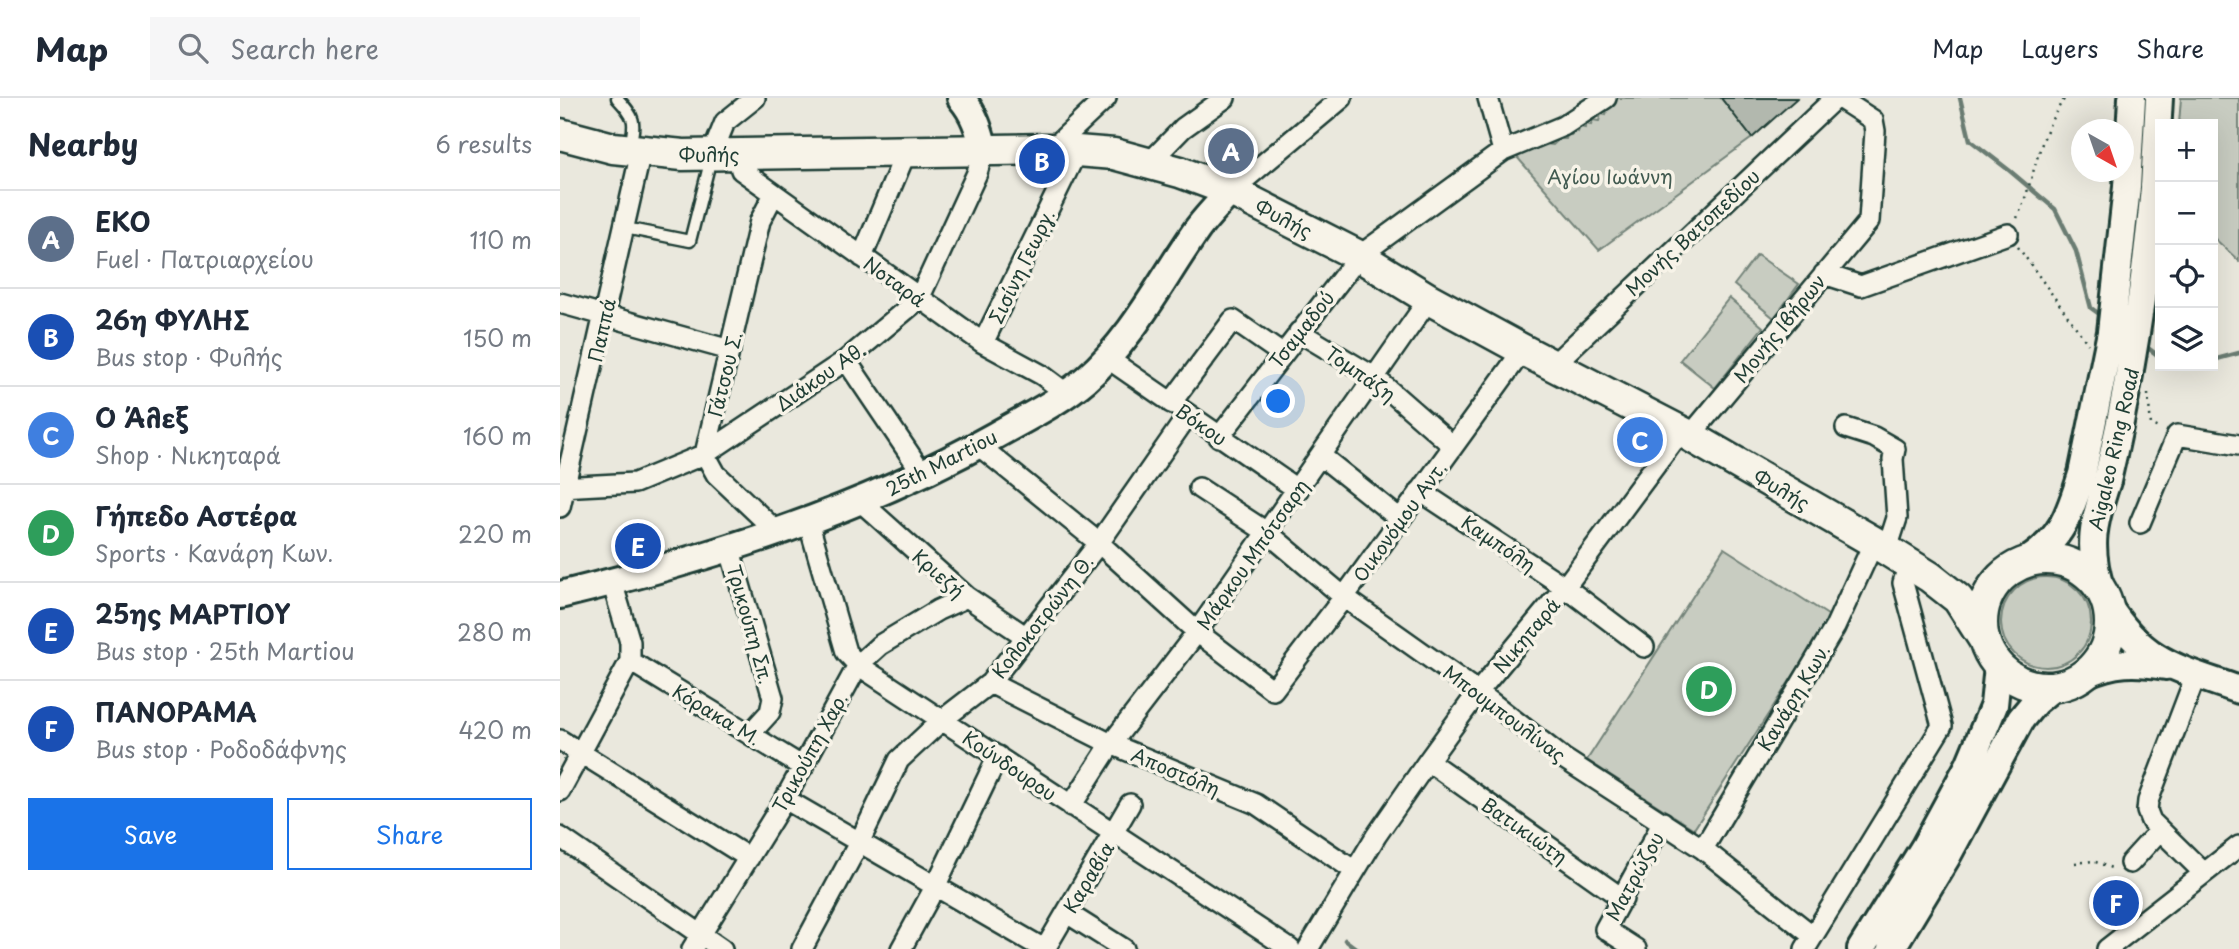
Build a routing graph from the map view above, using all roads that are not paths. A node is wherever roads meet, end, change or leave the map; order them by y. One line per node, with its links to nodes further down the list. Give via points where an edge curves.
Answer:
1 (617, 98): 15 (lane, via 634,121)
2 (755, 98): 18 (street, via 725,122)
3 (961, 98): 13 (main road, via 970,108)
4 (1106, 98): 14 (street)
5 (1225, 98): 19 (street, via 1183,128)
6 (1342, 98): 20 (street)
7 (1488, 98): 16 (street)
8 (1606, 98): 16 (street, via 1563,127)
9 (2132, 98): 52 (main road, Aigaleo Ring Road, bridge, via 2127,187 2098,403)
10 (2159, 98): 52 (main road, Aigaleo Ring Road, bridge, via 2137,335)
11 (1832, 99): 26 (street, Μονής Ιβήρων, via 1842,100 1873,120 1875,131 1869,220); 38 (street, Μονής Βατοπεδίου)
12 (560, 134): 15 (main road, Φυλής)
13 (984, 149): 14 (main road, Φυλής); 17 (main road, Φυλής); 27 (street, Διάκου Αθ.)
14 (1064, 150): 19 (main road, Φυλής, via 1114,154); 32 (street, Σισίνη Γεωργ.)
15 (635, 151): 18 (main road, Φυλής); 22 (street, Παππά)
16 (1503, 151): 24 (street)
17 (906, 152): 18 (main road, Φυλής); 25 (street)
18 (724, 154): 21 (street, Νοταρά); 22 (lane, via 690,241)
19 (1149, 163): 20 (main road, Φυλής, via 1197,178)
20 (1241, 182): 24 (main road, Φυλής); 36 (main road, 25th Martiou, via 1198,229 1128,335)
21 (774, 194): 25 (street, Νοταρά); 33 (street, Γάτσου Σ., via 760,221)
22 (625, 228): 30 (street, Παππά)
23 (2008, 234): 26 (street, via 1861,286)
24 (1359, 256): 28 (main road, Φυλής); 31 (street, Τσαμαδού)
25 (862, 257): 27 (street, Νοταρά)
26 (1824, 274): 44 (street, Μονής Ιβήρων)
27 (919, 299): 32 (street, Νοταρά); 37 (street, Διάκου Αθ.)
28 (1429, 299): 34 (main road, Φυλής); 39 (street, Μάρκου Μπότσαρη)
29 (560, 303): 30 (street)
30 (605, 314): 33 (street); 53 (street, Παππά)
31 (1299, 332): 35 (street, Τσαμαδού); 39 (street, Τομπάζη)
32 (983, 343): 40 (street, Νοταρά)
33 (730, 350): 49 (street, Γάτσου Σ.)
34 (1523, 350): 38 (main road, Φυλής); 48 (street, Οικονόμου Αντ.)
35 (1282, 354): 41 (street, via 1233,320); 45 (street, Τσαμαδού)
36 (1107, 358): 40 (main road, 25th Martiou); 41 (street, Βόκου)
37 (846, 360): 49 (street, Διάκου Αθ.); 51 (street)
38 (1552, 366): 44 (main road, Φυλής)
39 (1374, 377): 48 (street, Τομπάζη); 50 (street, Μάρκου Μπότσαρη)
40 (1066, 393): 46 (main road, 25th Martiou)
41 (1171, 403): 42 (street, Βόκου)
42 (1188, 415): 45 (street, Βόκου); 64 (street, Κολοκοτρώνη Θ.)
43 (1846, 428): 66 (street, via 1895,449)
44 (1686, 433): 66 (main road, Φυλής); 69 (street, Νικηταρά)
45 (1219, 437): 55 (street, Βόκου)
46 (978, 445): 51 (main road, 25th Martiou); 64 (street)
47 (2239, 445): 61 (street, via 2177,435)
48 (1454, 446): 56 (street, Οικονόμου Αντ.)
49 (705, 454): 53 (street, Διάκου Αθ., via 635,483); 62 (street, via 716,474)
50 (1321, 456): 55 (street, Μάρκου Μπότσαρη); 59 (street)
51 (923, 474): 57 (main road, 25th Martiou)
52 (2094, 477): 67 (main road, Aigaleo Ring Road, via 2052,542); 73 (main road, Aigaleo Ring Road, via 2098,507 2092,552)
53 (563, 486): 58 (street, Παππά)
54 (1199, 488): 63 (street, Μπουμπουλίνας)
55 (1298, 490): 63 (street, Μάρκου Μπότσαρη)
56 (1420, 491): 59 (street, Οικονόμου Αντ.); 69 (street, Καμπόλη)
57 (860, 501): 60 (main road, 25th Martiou); 71 (street, Κριεζή)
58 (560, 507)
59 (1401, 519): 72 (street, Οικονόμου Αντ.)
60 (808, 522): 62 (main road, 25th Martiou); 79 (street, Κούνδουρου, via 846,652)
61 (2140, 523)
62 (776, 531): 65 (main road, 25th Martiou)
63 (1268, 533): 72 (street, Μπουμπουλίνας); 74 (street, Μάρκου Μπότσαρη)
64 (1099, 543): 74 (street); 75 (street, Κολοκοτρώνη Θ.)
65 (729, 547): 68 (main road, 25th Martiou); 88 (street, Τρικούπη Σπ., via 773,698 770,712)
66 (1900, 558): 67 (main road, Φυλής, via 1950,581); 76 (main road, Φυλής, via 1958,599); 104 (street, Κανάρη Κων., via 1835,627); 114 (street, via 1942,726)
67 (2016, 568): 73 (main road, via 2047,559 2068,563 2087,574); 76 (main road, via 1990,591 1982,614)
68 (612, 582): 70 (main road, 25th Martiou); 78 (street, via 631,642)
69 (1565, 587): 77 (street, Καμπόλη); 86 (street, Νικηταρά)
70 (560, 595)
71 (967, 597): 75 (street, Κριεζή); 79 (street, Τρικούπη Χαρ., via 880,645)
72 (1345, 597): 74 (street, Οικονόμου Αντ., via 1273,690); 86 (street, Μπουμπουλίνας)
73 (2105, 598): 81 (main road, via 2136,643); 82 (main road, via 2110,625 2107,643)
74 (1197, 632): 90 (street, Μάρκου Μπότσαρη)
75 (1025, 636): 83 (street, Κολοκοτρώνη Θ.)
76 (1983, 638): 80 (main road)
77 (1644, 647)
78 (630, 661): 88 (street, Κόρακα Μ.); 91 (street)
79 (858, 665): 87 (street, Κούνδουρου); 94 (street, Τρικούπη Χαρ.)
80 (1998, 666): 84 (main road, via 2023,683); 123 (main road, via 1994,705 1969,765)
81 (2185, 671): 82 (main road, via 2128,662); 85 (main road); 100 (street, via 2148,801 2147,811)
82 (2085, 674): 84 (main road)
83 (990, 683): 87 (street, Κολοκοτρώνη Θ.); 90 (street, Αποστόλη)
84 (2053, 687): 124 (main road, via 2021,719)
85 (2239, 690)
86 (1478, 692): 93 (street, Νικηταρά); 99 (street, Μπουμπουλίνας, via 1563,758)
87 (943, 720): 92 (street, Κούνδουρου); 103 (street, Κολοκοτρώνη Θ., via 899,760)
88 (750, 734): 94 (street, Κόρακα Μ.)
89 (560, 740): 91 (street)
90 (1111, 744): 98 (street, Μάρκου Μπότσαρη); 108 (street, Αποστόλη, via 1256,804)
91 (580, 753): 95 (street); 106 (street)
92 (998, 756): 98 (street, Κούνδουρου); 110 (street)
93 (1428, 761): 108 (street, Νικηταρά); 111 (street, Βατικιώτη)
94 (803, 767): 96 (street, Τρικούπη Χαρ.)
95 (560, 791)
96 (785, 799): 103 (street); 106 (street, Τρικούπη Χαρ.)
97 (1130, 804): 101 (street, Καραβία)
98 (1071, 806): 101 (street, Κούνδουρου)
99 (1663, 822): 104 (street, Μπουμπουλίνας); 111 (street, Ματρώζου)
100 (2160, 831): 107 (street); 109 (street)
101 (1113, 834): 112 (street, Καραβία); 120 (street, Κούνδουρου)
102 (560, 837): 113 (street)
103 (860, 841): 110 (street); 116 (street, Κολοκοτρώνη Θ.)
104 (1703, 849): 114 (street, Μπουμπουλίνας)
105 (2235, 857): 109 (street)
106 (749, 858): 113 (street, Τρικούπη Χαρ.)
107 (2130, 863)
108 (1355, 871): 121 (street, Νικηταρά)
109 (2204, 873): 125 (street)
110 (935, 887): 117 (street); 118 (street)
111 (1623, 899): 122 (street, Ματρώζου, via 1605,929)
112 (1066, 913): 118 (street, Καραβία); 119 (street)
113 (697, 942): 115 (street)
114 (1809, 942)
115 (722, 949)
116 (802, 949)
117 (901, 949)
118 (1044, 949)
119 (1124, 949)
120 (1290, 949)
121 (1308, 949)
122 (1636, 949)
123 (1861, 949)
124 (1891, 949)
125 (2107, 949)

